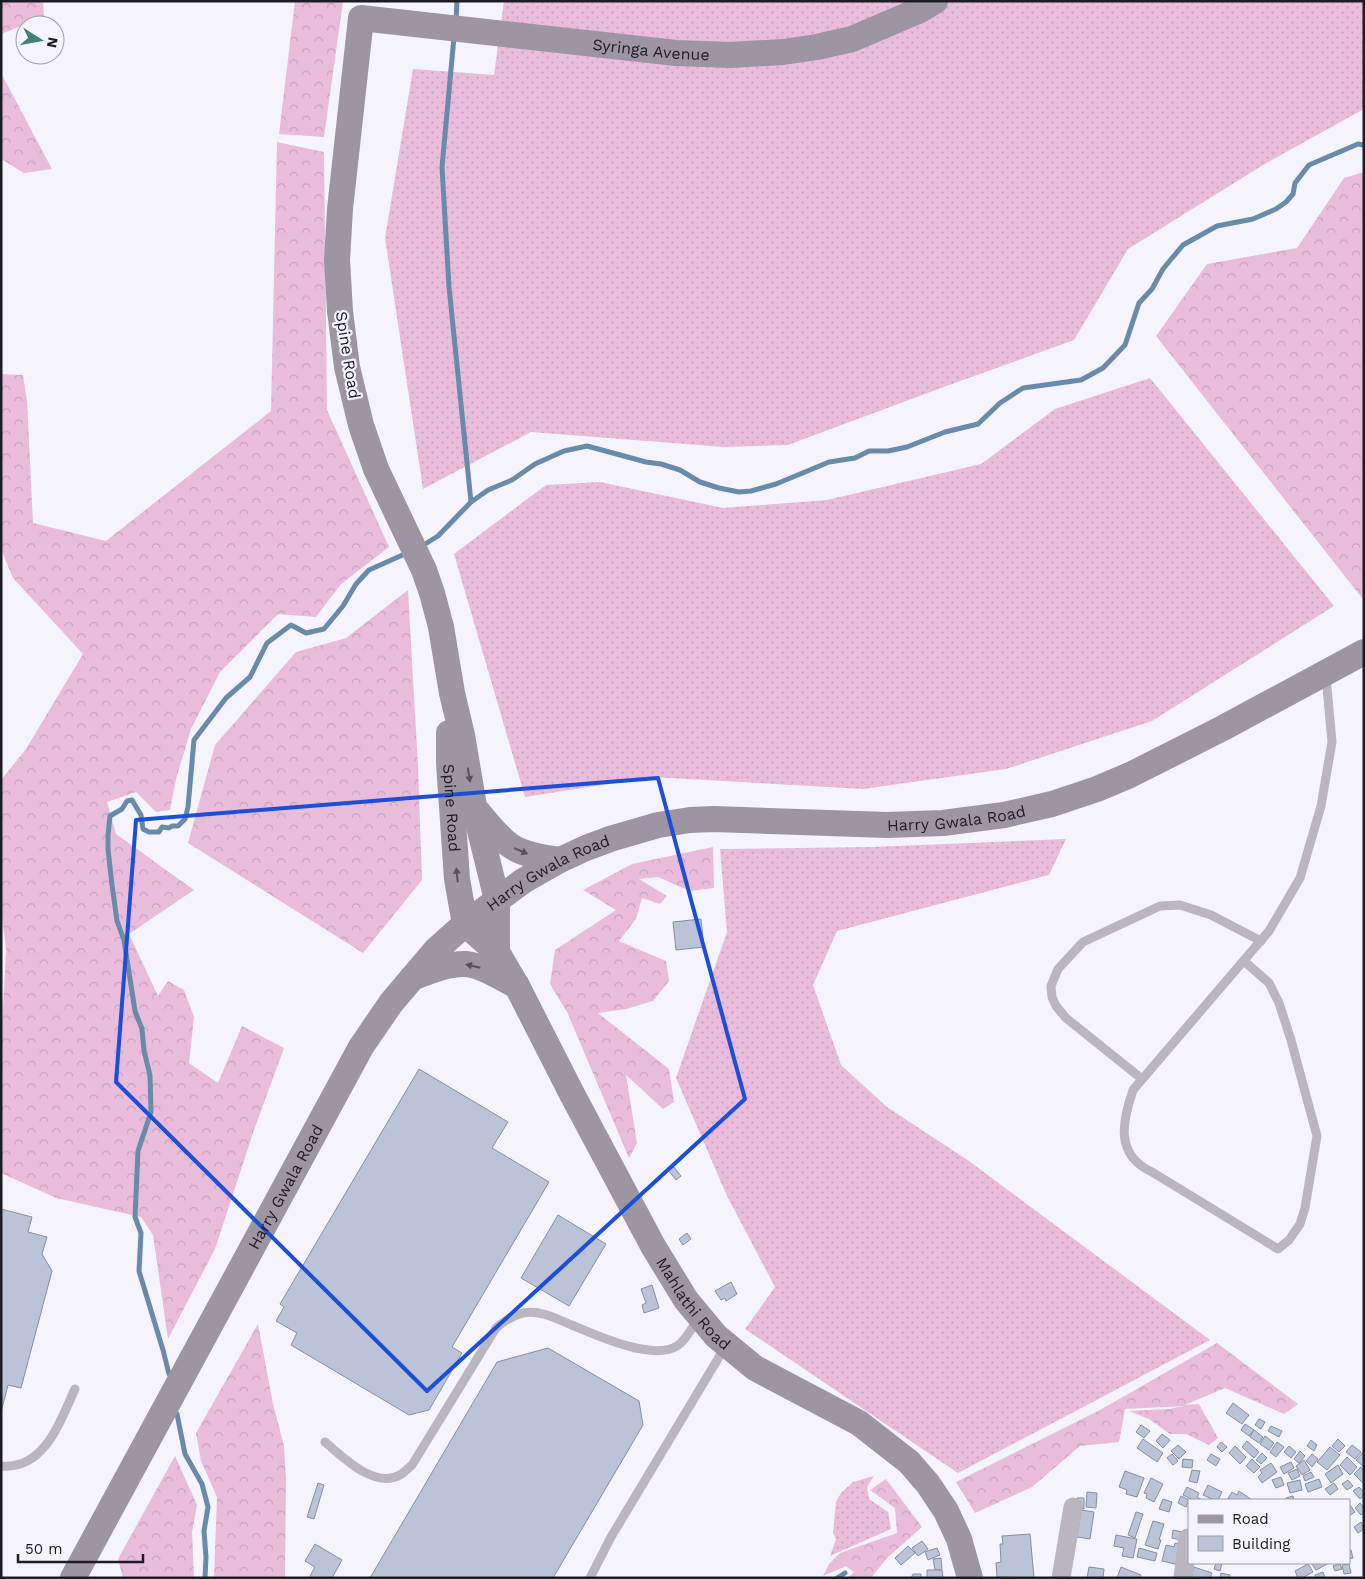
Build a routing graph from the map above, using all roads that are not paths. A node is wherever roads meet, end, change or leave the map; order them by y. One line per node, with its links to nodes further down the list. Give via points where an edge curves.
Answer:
1 (934, 1): 2 (street, Syringa Avenue, via 852,39 783,52 730,55 424,25)
2 (362, 10): 5 (street, Spine Road, via 337,260 347,367 376,469 432,593)
3 (1364, 652): 4 (street, Harry Gwala Road)
4 (1326, 672): 7 (street, Harry Gwala Road, via 1130,775 1052,804 1004,815 943,823 887,825 690,820 618,837); 10 (lane, via 1332,742 1321,806 1300,878)
5 (452, 693): 6 (street, Spine Road, one-way to 6); 9 (street, Spine Road, one-way to 5, via 457,879 449,763 448,720)
6 (474, 806): 7 (street, one-way to 7, via 498,836 519,852); 8 (street, Spine Road)
7 (560, 860): 8 (street, Harry Gwala Road)
8 (497, 900): 9 (street, Harry Gwala Road); 11 (street)
9 (464, 924): 11 (street, Mahlathi Road); 13 (street, Harry Gwala Road)
10 (1261, 941): 12 (lane); 15 (lane, via 1211,915 1180,905 1160,906 1084,942 1058,969 1051,986 1056,1006 1066,1018)
11 (497, 952): 14 (street, Mahlathi Road)
12 (1244, 961): 15 (lane); 15 (lane, via 1269,983 1279,1003 1317,1136 1300,1224 1281,1248 1273,1247 1140,1166 1126,1148 1124,1120 1134,1090)
13 (412, 978): 14 (street, one-way to 13, via 465,964 451,965); 23 (street, Harry Gwala Road, via 361,1047)
14 (517, 986): 16 (street, Mahlathi Road, via 653,1246)
15 (1142, 1079)
16 (699, 1316): 17 (street, Mahlathi Road); 19 (lane, via 684,1340 665,1351 644,1350 600,1337 553,1317 524,1313 496,1328 412,1465 400,1475 390,1479 374,1478)
17 (726, 1345): 24 (lane, via 611,1537); 25 (street, Mahlathi Road, via 755,1368 860,1423 910,1462 946,1511 959,1539)
18 (75, 1389): 20 (lane, via 53,1437 37,1455 24,1464)
19 (325, 1442)
20 (1, 1466)
21 (1073, 1507): 26 (street)
22 (1188, 1538): 27 (street)
23 (73, 1578)
24 (590, 1578)
25 (970, 1578)
26 (1061, 1578)
27 (1183, 1578)

